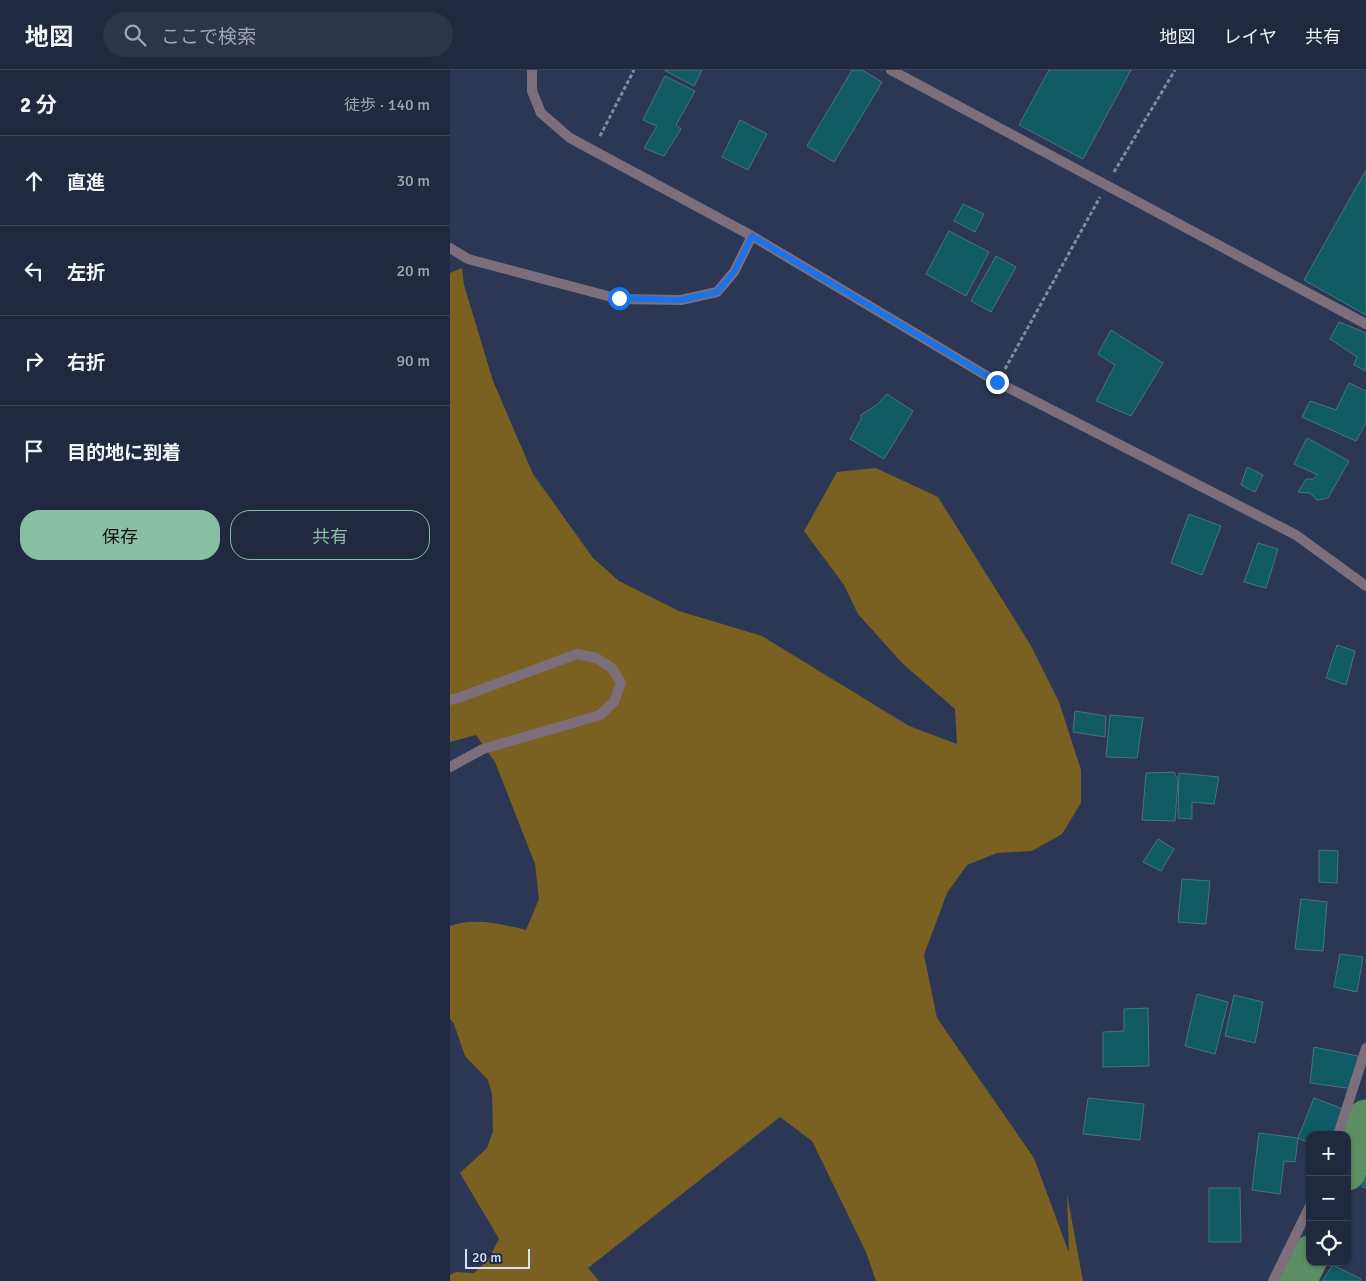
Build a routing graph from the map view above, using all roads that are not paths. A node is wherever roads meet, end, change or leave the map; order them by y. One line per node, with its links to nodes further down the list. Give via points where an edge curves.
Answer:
1 (532, 70): 3 (street, via 532,91 540,113 570,138)
2 (892, 70): 5 (street)
3 (752, 236): 4 (street, via 734,272 717,292 681,300 619,298 468,259); 6 (street, via 997,382 1296,535)
4 (450, 248)
5 (1366, 324)
6 (1366, 586)
7 (450, 700): 8 (street, via 577,654 596,658 612,668 621,682 614,702 600,715 483,749)
8 (450, 766)
9 (1366, 1048): 10 (street)
10 (1339, 1131)
11 (1306, 1214): 12 (street)
12 (1273, 1281)

